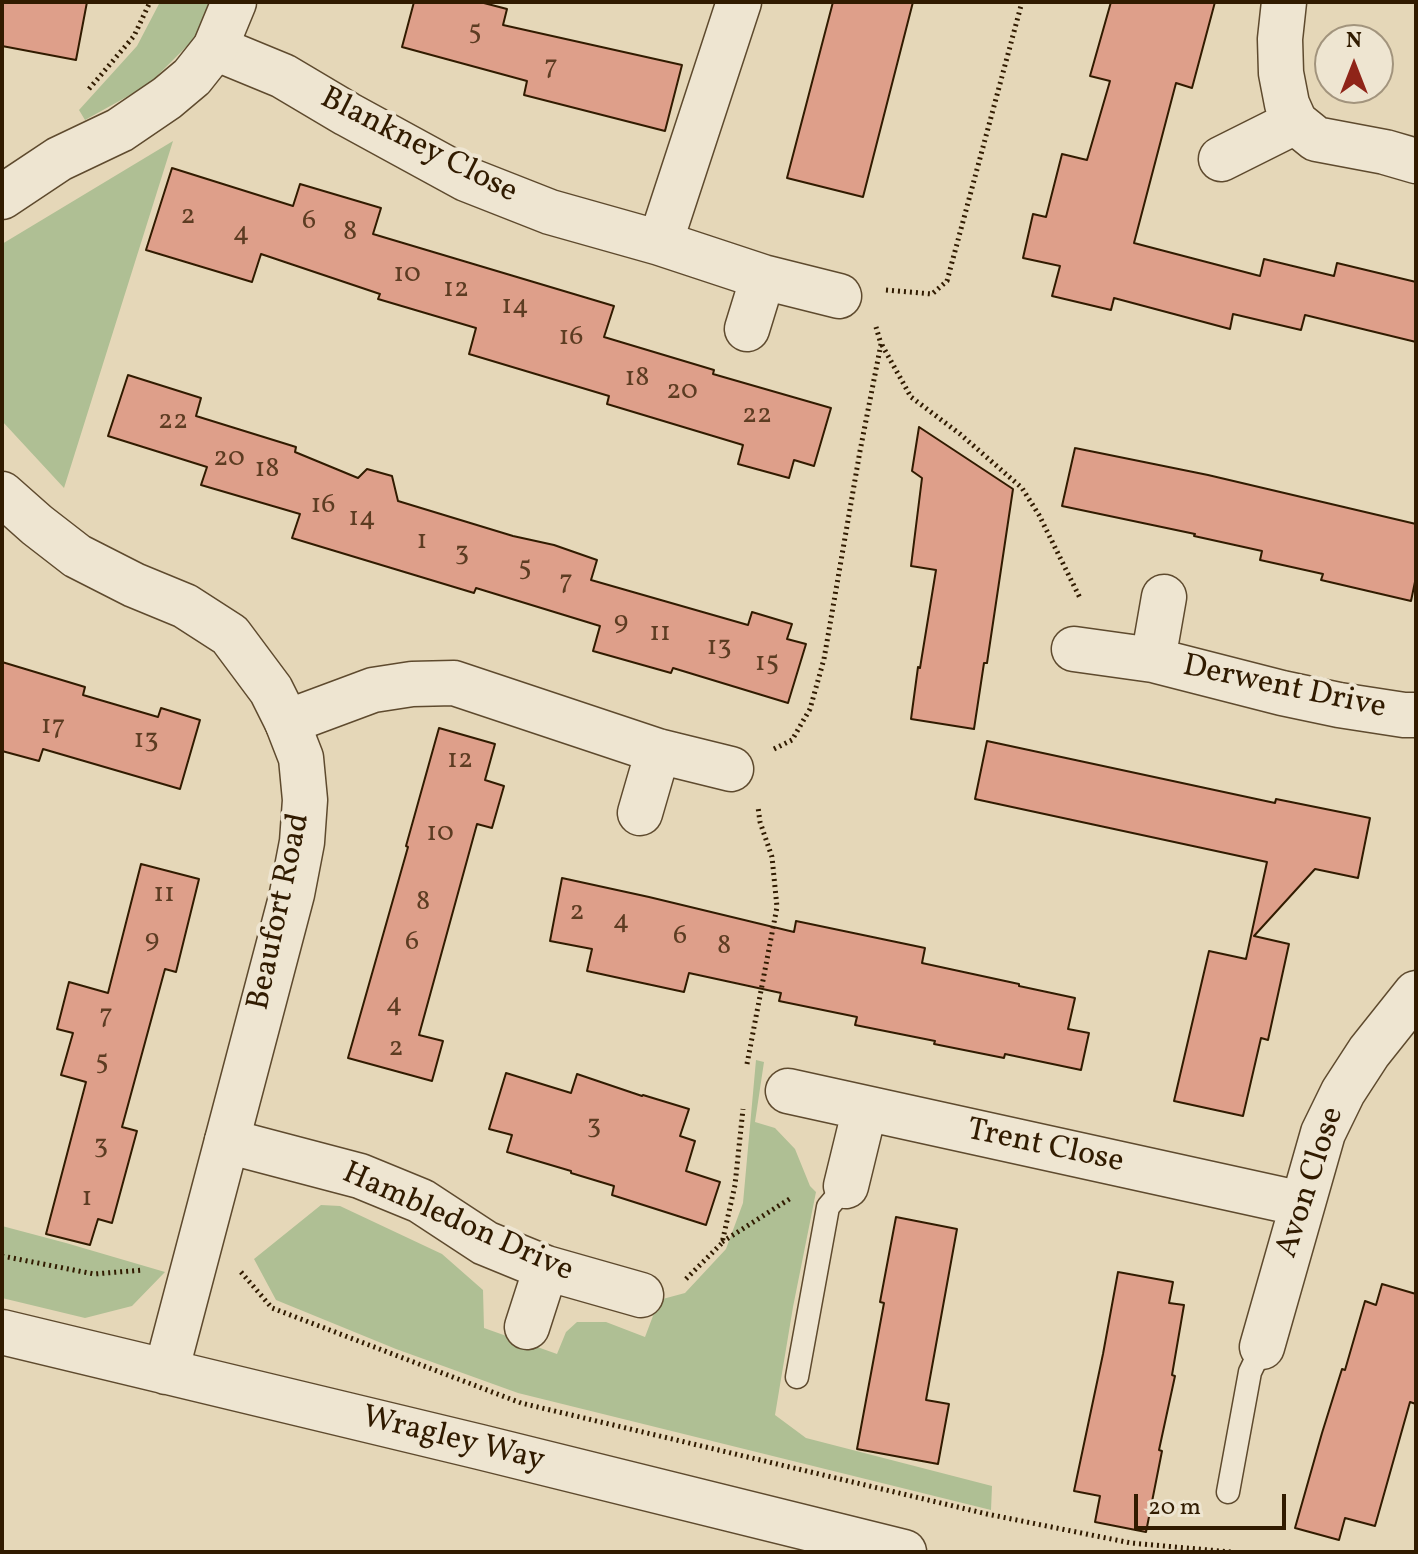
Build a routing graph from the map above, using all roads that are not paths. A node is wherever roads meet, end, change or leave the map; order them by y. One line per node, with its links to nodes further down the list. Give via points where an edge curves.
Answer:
1 (234, 2): 4 (street)
2 (739, 2): 9 (street)
3 (1284, 2): 5 (street, via 1281,73)
4 (215, 48): 8 (street, via 167,98); 9 (street, Blankney Close, via 283,76 466,179 550,212)
5 (1295, 122): 6 (street); 7 (street, via 1316,139)
6 (1221, 159)
7 (1416, 161)
8 (2, 197)
9 (660, 243): 10 (street, Blankney Close)
10 (763, 277): 11 (street, Blankney Close); 12 (street)
11 (863, 301)
12 (747, 329)
13 (2, 494): 18 (street, Beaufort Road, via 77,556 185,606 230,635 271,690)
14 (1164, 597): 16 (street, Derwent Drive)
15 (1074, 649): 16 (street, Derwent Drive)
16 (1153, 660): 17 (street, Derwent Drive, via 1339,705)
17 (1416, 715)
18 (287, 722): 19 (street, via 373,690 454,683); 25 (street, Beaufort Road, via 301,758 302,842)
19 (658, 751): 20 (street); 21 (street)
20 (750, 760)
21 (640, 813)
22 (1416, 993): 27 (street, Avon Close, via 1343,1092 1323,1133)
23 (788, 1091): 24 (street, Trent Close)
24 (865, 1108): 26 (street); 27 (street, Trent Close)
25 (227, 1141): 28 (street, Hambledon Drive, via 360,1176 421,1201 485,1243); 33 (street, Beaufort Road)
26 (846, 1186): 34 (lane, via 828,1207)
27 (1302, 1204): 32 (street, Avon Close)
28 (546, 1268): 29 (street, Hambledon Drive); 30 (street)
29 (641, 1295)
30 (527, 1327)
31 (2, 1332): 33 (street, Wragley Way)
32 (1262, 1347): 35 (lane, via 1250,1372)
33 (166, 1372): 36 (street, Wragley Way)
34 (797, 1377)
35 (1228, 1492)
36 (904, 1552)

